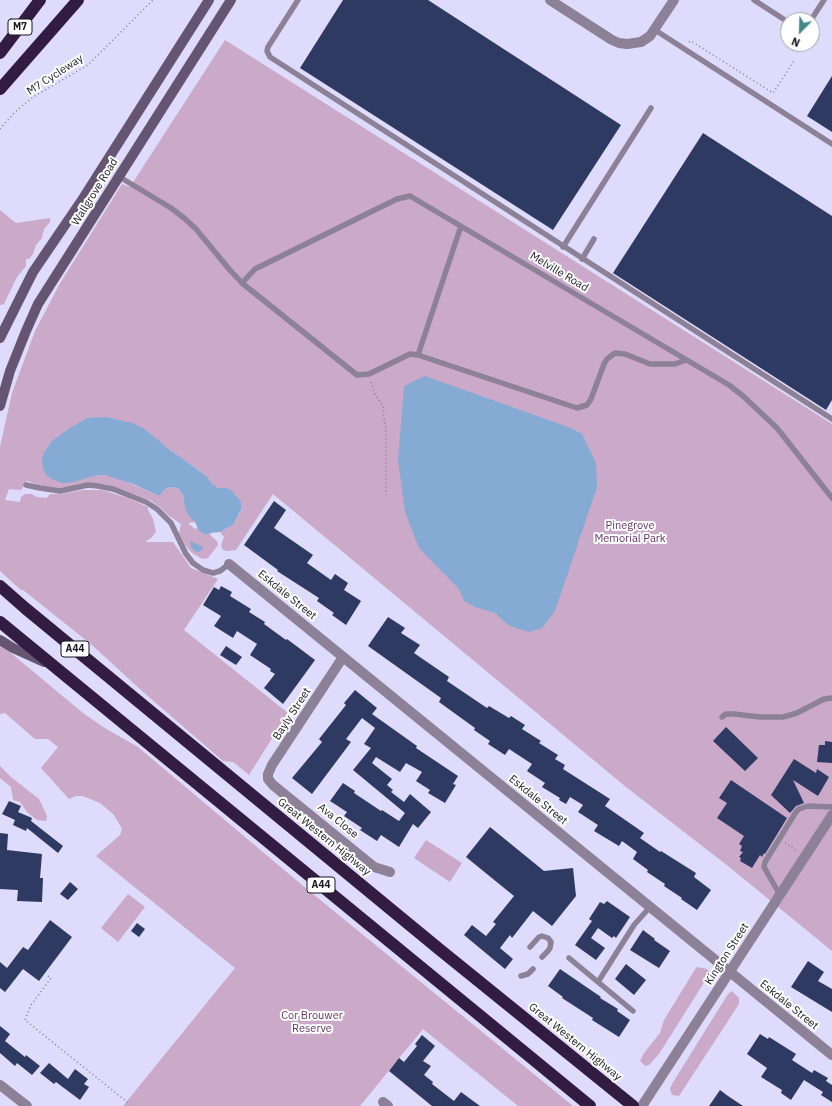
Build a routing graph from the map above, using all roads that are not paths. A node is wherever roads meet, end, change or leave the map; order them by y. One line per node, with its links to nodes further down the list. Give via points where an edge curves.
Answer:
1 (40, 0): 13 (highway, M7)
2 (78, 0): 14 (highway)
3 (210, 0): 23 (main road, Wallgrove Road, via 84,198 33,272)
4 (231, 0): 17 (main road, Wallgrove Road)
5 (298, 0): 20 (lane, via 268,47 270,57)
6 (550, 0): 12 (street, via 618,43 641,42)
7 (674, 0): 12 (street)
8 (754, 0): 11 (lane)
9 (824, 0): 10 (lane)
10 (816, 12)
11 (780, 17)
12 (655, 30): 16 (lane)
13 (0, 53)
14 (0, 89)
15 (651, 108): 20 (lane)
16 (832, 144)
17 (118, 176): 22 (lane, via 184,218); 26 (main road, Wallgrove Road, via 38,304 10,371)
18 (461, 226): 22 (lane, Melville Road, via 410,196 402,197 255,269); 24 (lane); 25 (lane, Melville Road)
19 (594, 239): 21 (lane)
20 (563, 247): 21 (lane)
21 (582, 258): 27 (lane)
22 (242, 283): 24 (lane, via 352,373 362,376 410,354)
23 (0, 338)
24 (418, 355): 25 (lane, via 577,408 587,405 604,364 615,353 660,365)
25 (686, 360): 29 (lane, Melville Road, via 729,384 757,408 777,428)
26 (0, 406)
27 (832, 419)
28 (26, 484): 30 (lane, via 60,491 88,486 105,487 146,502 171,523 186,554 197,566 213,573)
29 (832, 498)
30 (229, 564): 36 (street, Eskdale Street)
31 (0, 580): 33 (main road)
32 (0, 586): 33 (highway, Great Western Highway / A44)
33 (25, 608): 58 (highway, Great Western Highway / A44)
34 (0, 622): 37 (highway, A44)
35 (0, 640): 37 (main road)
36 (343, 657): 40 (street, Bayly Street, via 272,766 268,779); 45 (street, Eskdale Street)
37 (52, 665): 57 (highway, A44)
38 (832, 698): 39 (lane, via 824,699 784,717 734,714)
39 (722, 716)
40 (273, 784): 43 (street, Ava Close, via 374,866)
41 (832, 807): 44 (lane, via 808,806 799,809 764,864)
42 (832, 816): 44 (street, Kington Street)
43 (390, 872)
44 (780, 895): 50 (street, Kington Street)
45 (650, 907): 50 (street, Eskdale Street); 52 (lane, via 638,920)
46 (530, 947): 47 (lane, via 539,937 548,938 551,944)
47 (542, 957)
48 (569, 958): 52 (lane)
49 (532, 969): 51 (lane, via 528,974)
50 (729, 971): 54 (street, Eskdale Street); 59 (street, Kington Street)
51 (521, 976)
52 (598, 982): 53 (lane)
53 (633, 1011)
54 (832, 1055)
55 (0, 1085): 56 (street)
56 (27, 1106)
57 (590, 1106)
58 (633, 1106)
59 (642, 1106)

